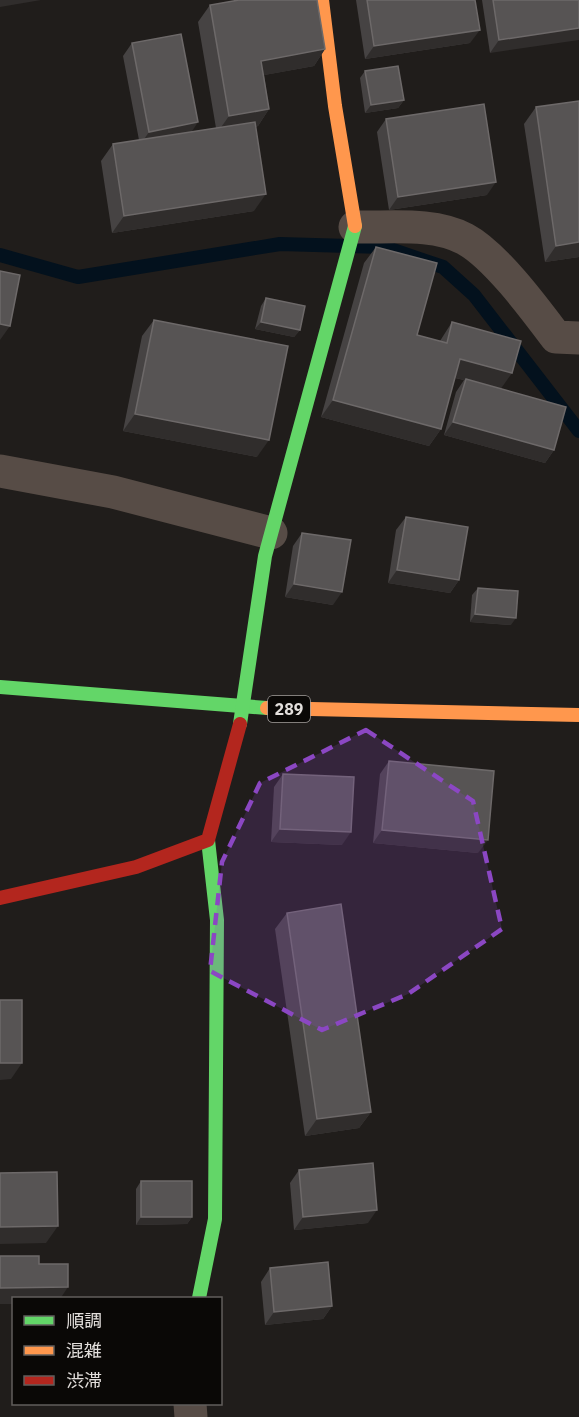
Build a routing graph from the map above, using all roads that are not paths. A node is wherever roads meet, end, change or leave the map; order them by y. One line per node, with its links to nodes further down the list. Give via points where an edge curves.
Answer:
1 (322, 0): 2 (main road)
2 (355, 227): 3 (street, via 431,229 464,239 485,254 556,337); 5 (main road)
3 (579, 338)
4 (0, 471): 5 (street, via 113,492)
5 (271, 533): 7 (main road)
6 (0, 687): 7 (main road, 289)
7 (244, 708): 8 (main road, 289); 9 (main road)
8 (579, 715)
9 (208, 840): 10 (main road, via 136,867); 11 (main road, via 217,920 215,1219)
10 (0, 898)
11 (199, 1297)

